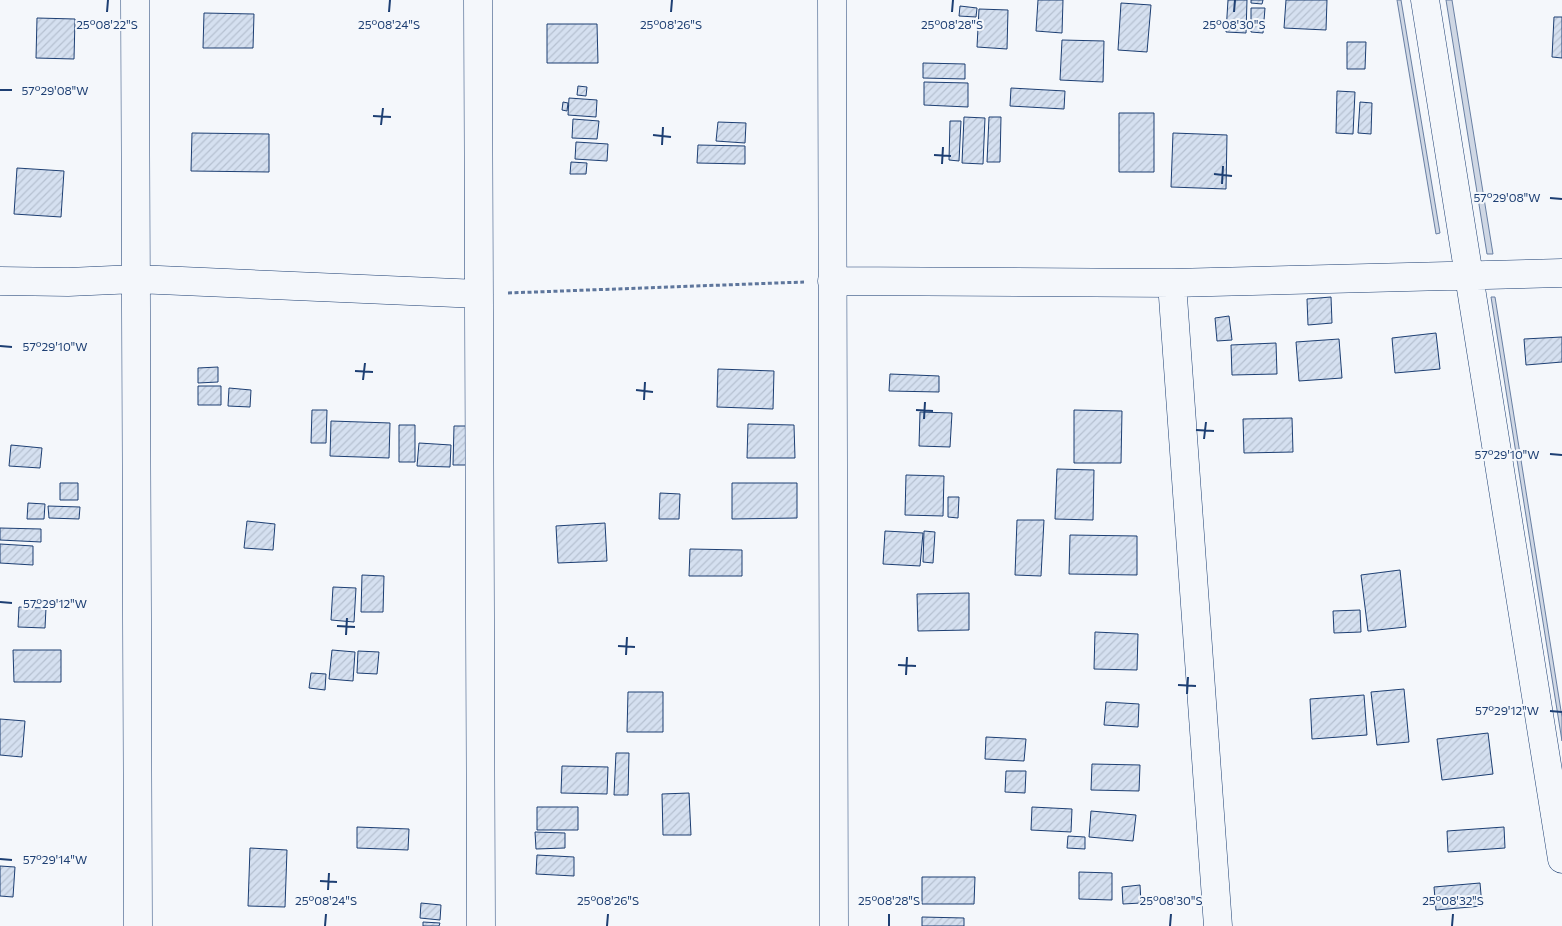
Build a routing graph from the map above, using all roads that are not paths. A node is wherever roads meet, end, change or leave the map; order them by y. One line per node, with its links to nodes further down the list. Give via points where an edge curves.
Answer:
1 (135, 0): 7 (street)
2 (478, 0): 11 (street)
3 (832, 0): 9 (street)
4 (1425, 0): 6 (street)
5 (1562, 273): 6 (street)
6 (1468, 275): 10 (street); 12 (street)
7 (136, 279): 8 (street); 11 (street); 13 (street)
8 (0, 281)
9 (832, 281): 10 (street); 15 (street)
10 (1172, 282): 16 (street)
11 (479, 294): 14 (street)
12 (1562, 859)
13 (138, 926)
14 (481, 926)
15 (834, 926)
16 (1218, 926)

